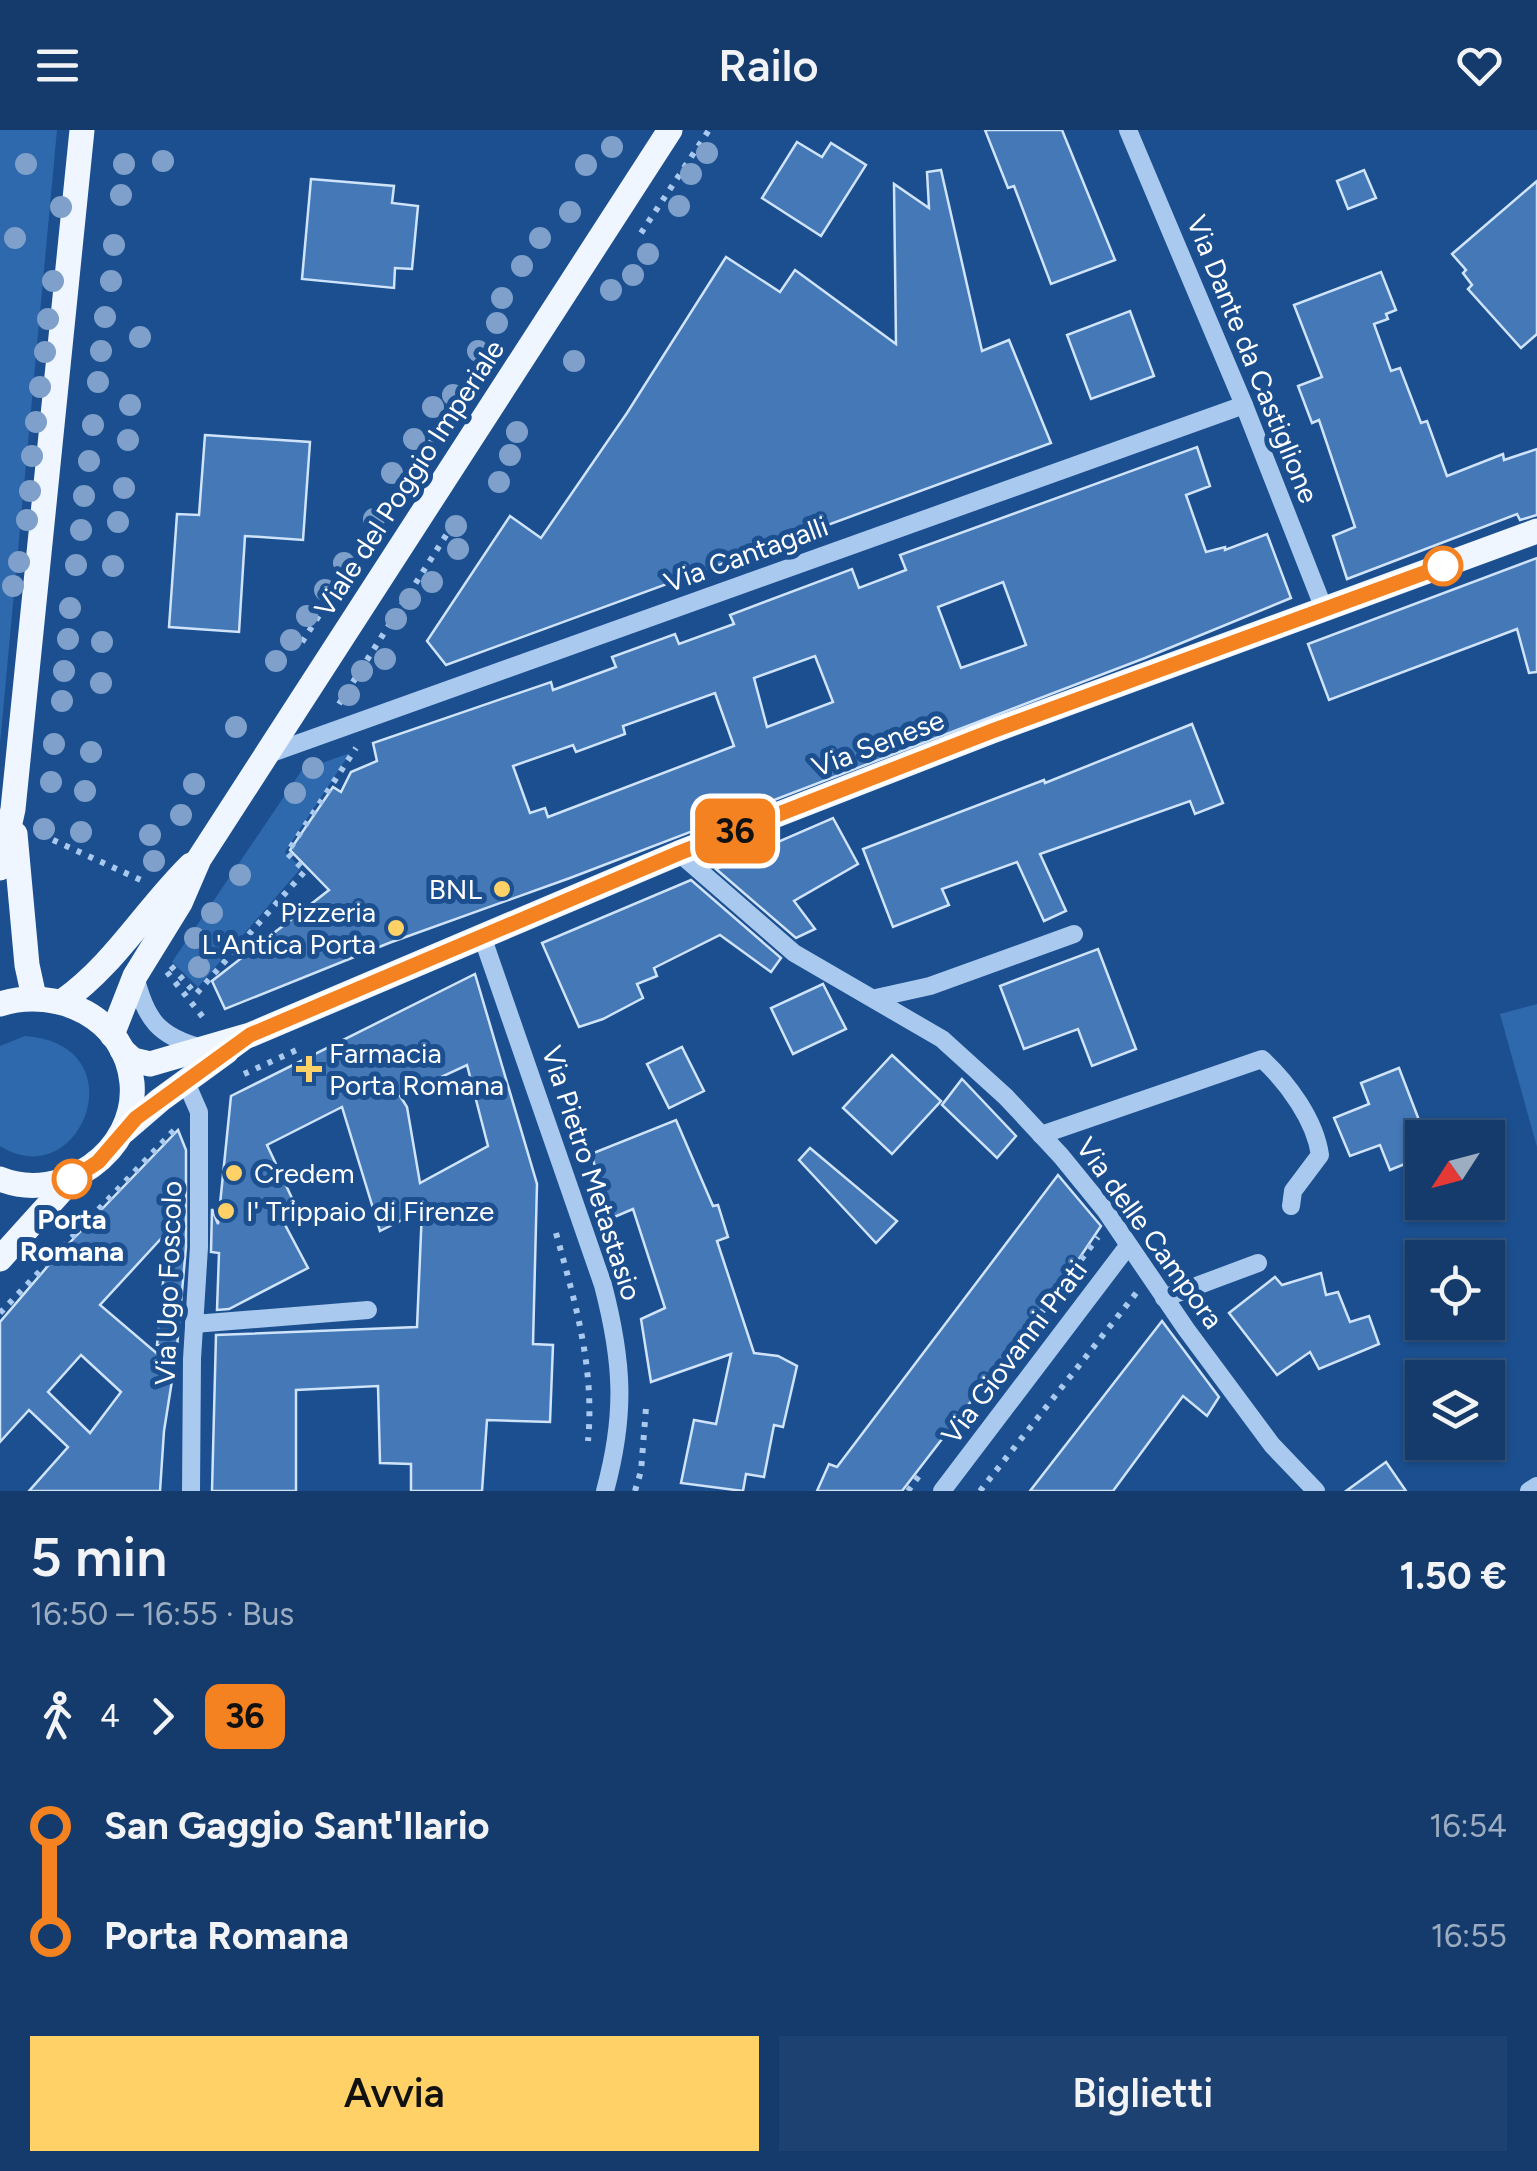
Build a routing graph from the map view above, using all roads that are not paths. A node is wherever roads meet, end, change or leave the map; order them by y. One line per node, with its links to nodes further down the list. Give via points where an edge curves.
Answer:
1 (82, 130): 8 (main road)
2 (670, 130): 7 (main road, Viale del Poggio Imperiale)
3 (1128, 130): 4 (street, Via Dante da Castiglione)
4 (1244, 405): 6 (street, Via Dante da Castiglione); 7 (street, Via Cantagalli)
5 (1537, 532): 6 (main road, Via Senese)
6 (1324, 609): 9 (main road, Via Senese)
7 (266, 755): 10 (main road, Viale del Poggio Imperiale)
8 (13, 809): 11 (main road); 15 (main road)
9 (679, 853): 13 (main road, Via Senese); 16 (street, Via delle Campora, via 794,953)
10 (199, 859): 14 (main road, Viale del Poggio Imperiale); 17 (main road, Viale del Poggio Imperiale, via 113,957)
11 (0, 868)
12 (1074, 934): 16 (street, via 930,986)
13 (482, 936): 19 (main road, Via Senese); 36 (street, Via Pietro Metastasio, via 614,1326 621,1418)
14 (135, 976): 20 (main road, Viale del Poggio Imperiale); 21 (street, via 146,1010 164,1034)
15 (34, 997): 17 (main road); 18 (main road)
16 (876, 998): 23 (street, Via delle Campora, via 969,1061)
17 (63, 1001): 20 (main road, via 94,1017)
18 (0, 1004)
19 (250, 1035): 21 (main road, Via Senese); 22 (main road, Via Senese)
20 (117, 1043): 21 (main road, Via Senese, via 133,1060 150,1064); 24 (main road, via 132,1086)
21 (207, 1049)
22 (185, 1080): 24 (main road, Via Senese); 33 (street, Via Ugo Foscolo, via 199,1112)
23 (1041, 1135): 27 (street, via 1262,1059 1317,1134 1320,1155); 28 (street, Via delle Campora)
24 (117, 1139): 26 (main road, Via Senese)
25 (0, 1179): 26 (main road, via 28,1186)
26 (72, 1179): 29 (main road, Via Senese)
27 (1291, 1206)
28 (1128, 1246): 31 (street, Via delle Campora); 37 (street, Via Giovanni Prati)
29 (0, 1258)
30 (1258, 1264): 31 (street)
31 (1161, 1293): 38 (street, Via delle Campora, via 1272,1444)
32 (368, 1310): 33 (street)
33 (194, 1324): 35 (street, Via Ugo Foscolo)
34 (1537, 1486): 39 (street)
35 (191, 1491)
36 (605, 1491)
37 (942, 1491)
38 (1316, 1491)
39 (1529, 1491)

